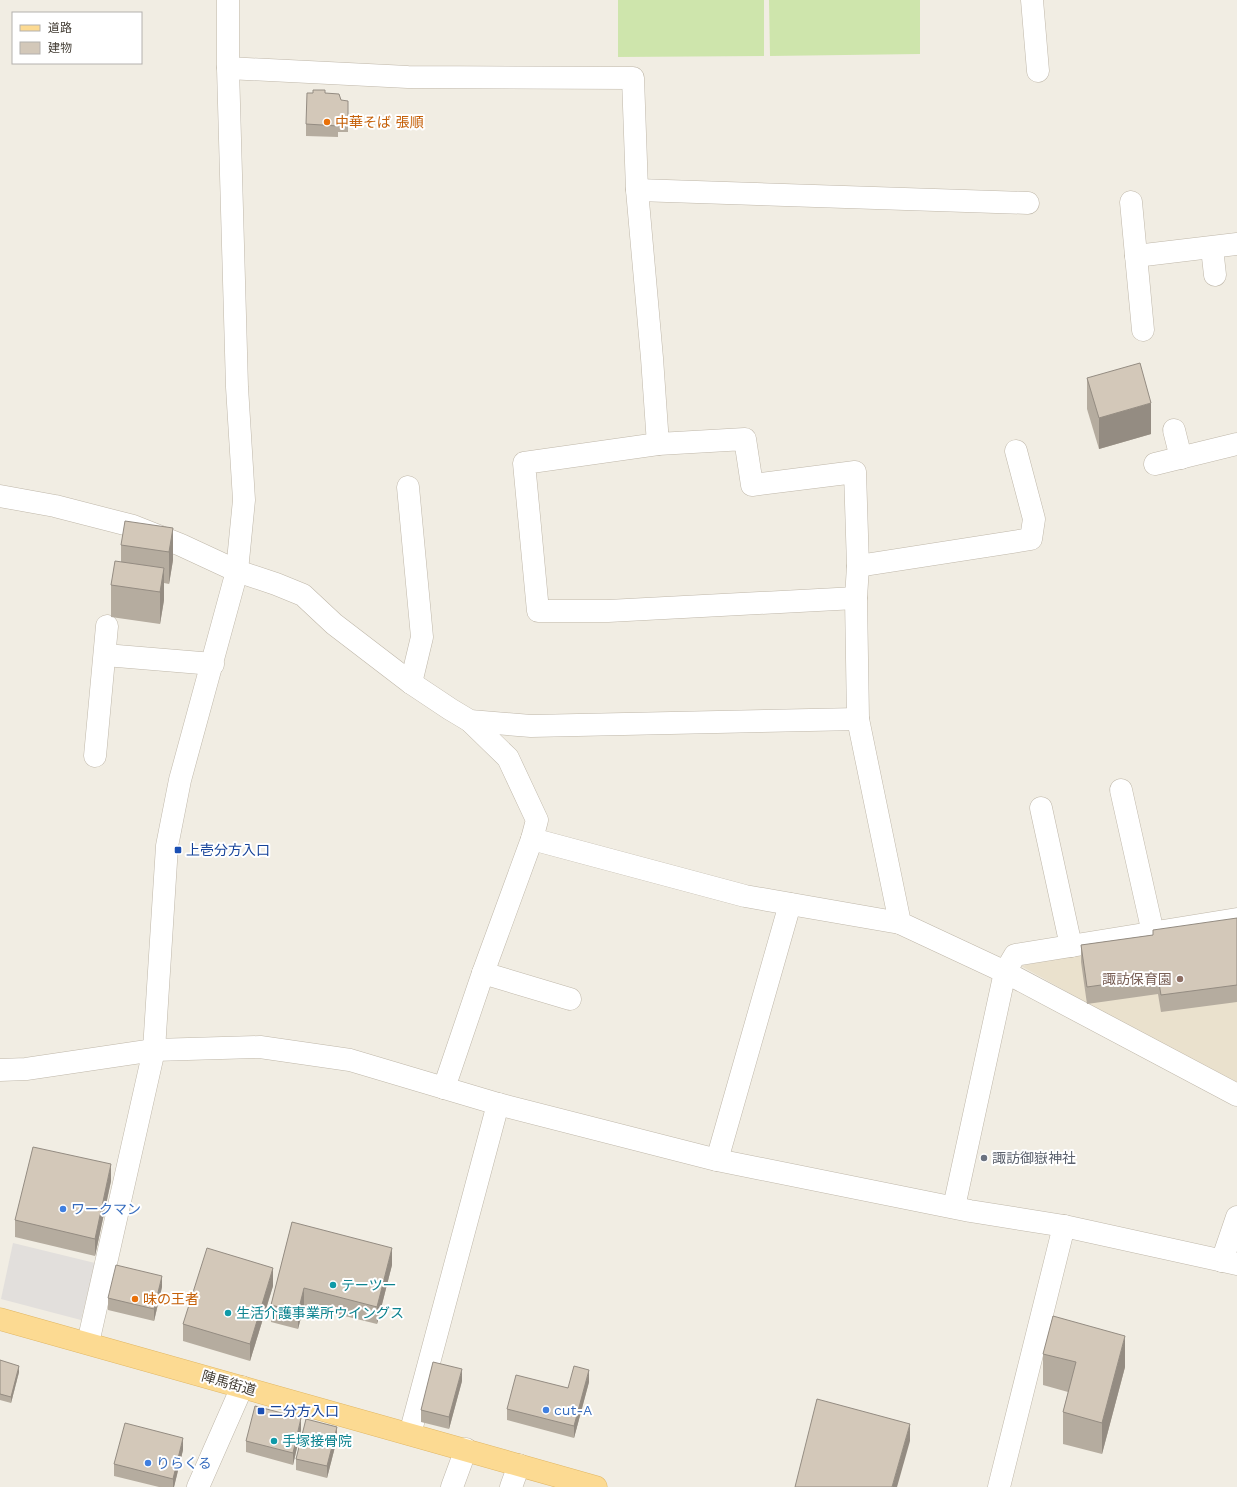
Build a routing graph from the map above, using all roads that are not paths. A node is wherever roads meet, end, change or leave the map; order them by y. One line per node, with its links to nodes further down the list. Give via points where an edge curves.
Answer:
1 (228, 0): 3 (street)
2 (1032, 0): 4 (street)
3 (228, 68): 5 (street, via 408,77 633,78); 22 (street, via 237,379 244,500)
4 (1038, 71)
5 (637, 190): 7 (street); 14 (street)
6 (1131, 202): 10 (street)
7 (1028, 203)
8 (1237, 244): 9 (street)
9 (1212, 248): 10 (street); 11 (street)
10 (1136, 256): 12 (street)
11 (1215, 275)
12 (1142, 330)
13 (1174, 430): 17 (street)
14 (658, 444): 21 (street, via 745,439 752,485 855,472); 23 (street, via 524,463 538,611 608,611)
15 (1237, 444): 17 (street)
16 (1016, 451): 21 (street, via 1034,519 1031,539)
17 (1181, 458): 18 (street)
18 (1155, 464)
19 (408, 487): 27 (street, via 422,638)
20 (0, 496): 22 (street, via 55,506 133,526)
21 (858, 566): 23 (street)
22 (237, 571): 26 (street); 27 (street, via 302,595 334,624)
23 (856, 598): 28 (street)
24 (107, 626): 25 (street)
25 (105, 654): 26 (street); 30 (street)
26 (213, 664): 42 (street, via 180,780 167,846)
27 (412, 683): 29 (street)
28 (858, 719): 29 (street, via 531,726); 36 (street)
29 (470, 720): 33 (street, via 508,758 537,820)
30 (95, 756)
31 (1121, 790): 37 (street)
32 (1041, 808): 38 (street)
33 (532, 839): 34 (street, via 745,896); 40 (street)
34 (790, 904): 36 (street); 47 (street)
35 (1237, 919): 37 (street)
36 (900, 923): 39 (street)
37 (1153, 933): 38 (street)
38 (1071, 946): 39 (street, via 1015,955)
39 (1005, 972): 45 (street); 48 (street)
40 (483, 973): 41 (street); 44 (street)
41 (570, 999)
42 (154, 1050): 43 (street, via 26,1069); 44 (street, via 260,1047 350,1060); 53 (street)
43 (0, 1070)
44 (444, 1088): 46 (street)
45 (1237, 1095)
46 (498, 1104): 47 (street); 55 (street)
47 (718, 1160): 48 (street)
48 (954, 1207): 50 (street)
49 (1237, 1217): 51 (street)
50 (1064, 1226): 51 (street); 62 (street)
51 (1229, 1262)
52 (0, 1319): 53 (main road, 陣馬街道)
53 (88, 1343): 54 (main road, 陣馬街道)
54 (242, 1387): 55 (main road, 陣馬街道); 58 (street)
55 (410, 1434): 56 (main road, 陣馬街道)
56 (466, 1449): 57 (main road, 陣馬街道); 59 (street)
57 (519, 1465): 60 (street); 61 (main road, 陣馬街道)
58 (198, 1487)
59 (452, 1487)
60 (511, 1487)
61 (596, 1487)
62 (999, 1487)

